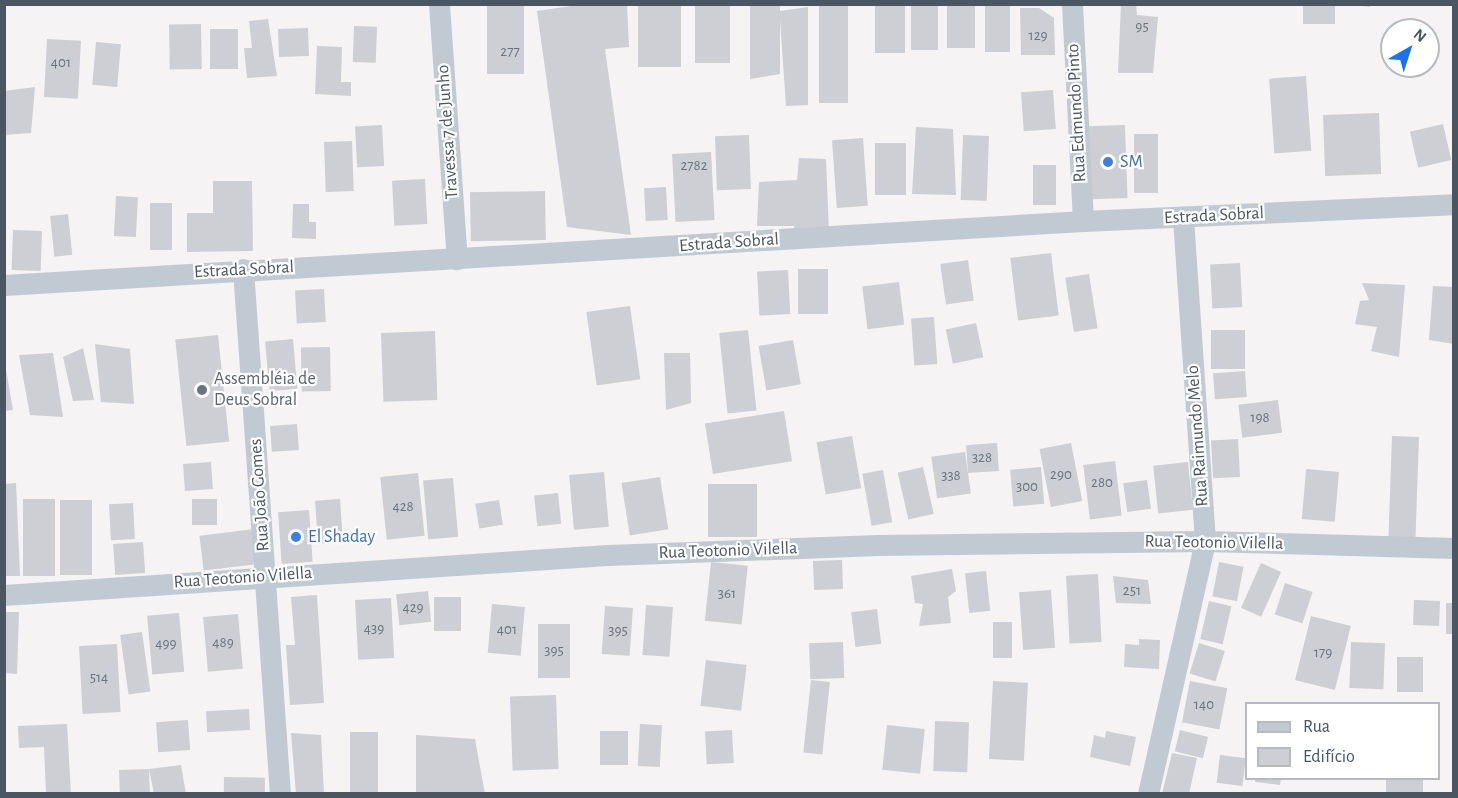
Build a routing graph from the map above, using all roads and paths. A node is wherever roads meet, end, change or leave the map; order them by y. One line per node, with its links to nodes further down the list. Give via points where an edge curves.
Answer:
1 (439, 4): 6 (street, Travessa 7 de Junho)
2 (1072, 4): 5 (street, Rua Edmundo Pinto)
3 (1454, 204): 4 (street, Estrada Sobral)
4 (1182, 218): 5 (street, Estrada Sobral); 9 (street, Rua Raimundo Melo)
5 (1083, 220): 6 (street, Estrada Sobral)
6 (458, 260): 7 (street, Estrada Sobral)
7 (243, 269): 8 (street, Estrada Sobral); 11 (street, Rua João Gomes)
8 (4, 285)
9 (1205, 541): 10 (street, Rua Teotonio Vilella); 11 (street, Rua Teotonio Vilella, via 878,545 608,555); 14 (street, Rua Raimundo Melo)
10 (1454, 548)
11 (266, 576): 12 (street, Rua Teotonio Vilella); 13 (street, Rua João Gomes)
12 (4, 595)
13 (280, 794)
14 (1149, 794)

